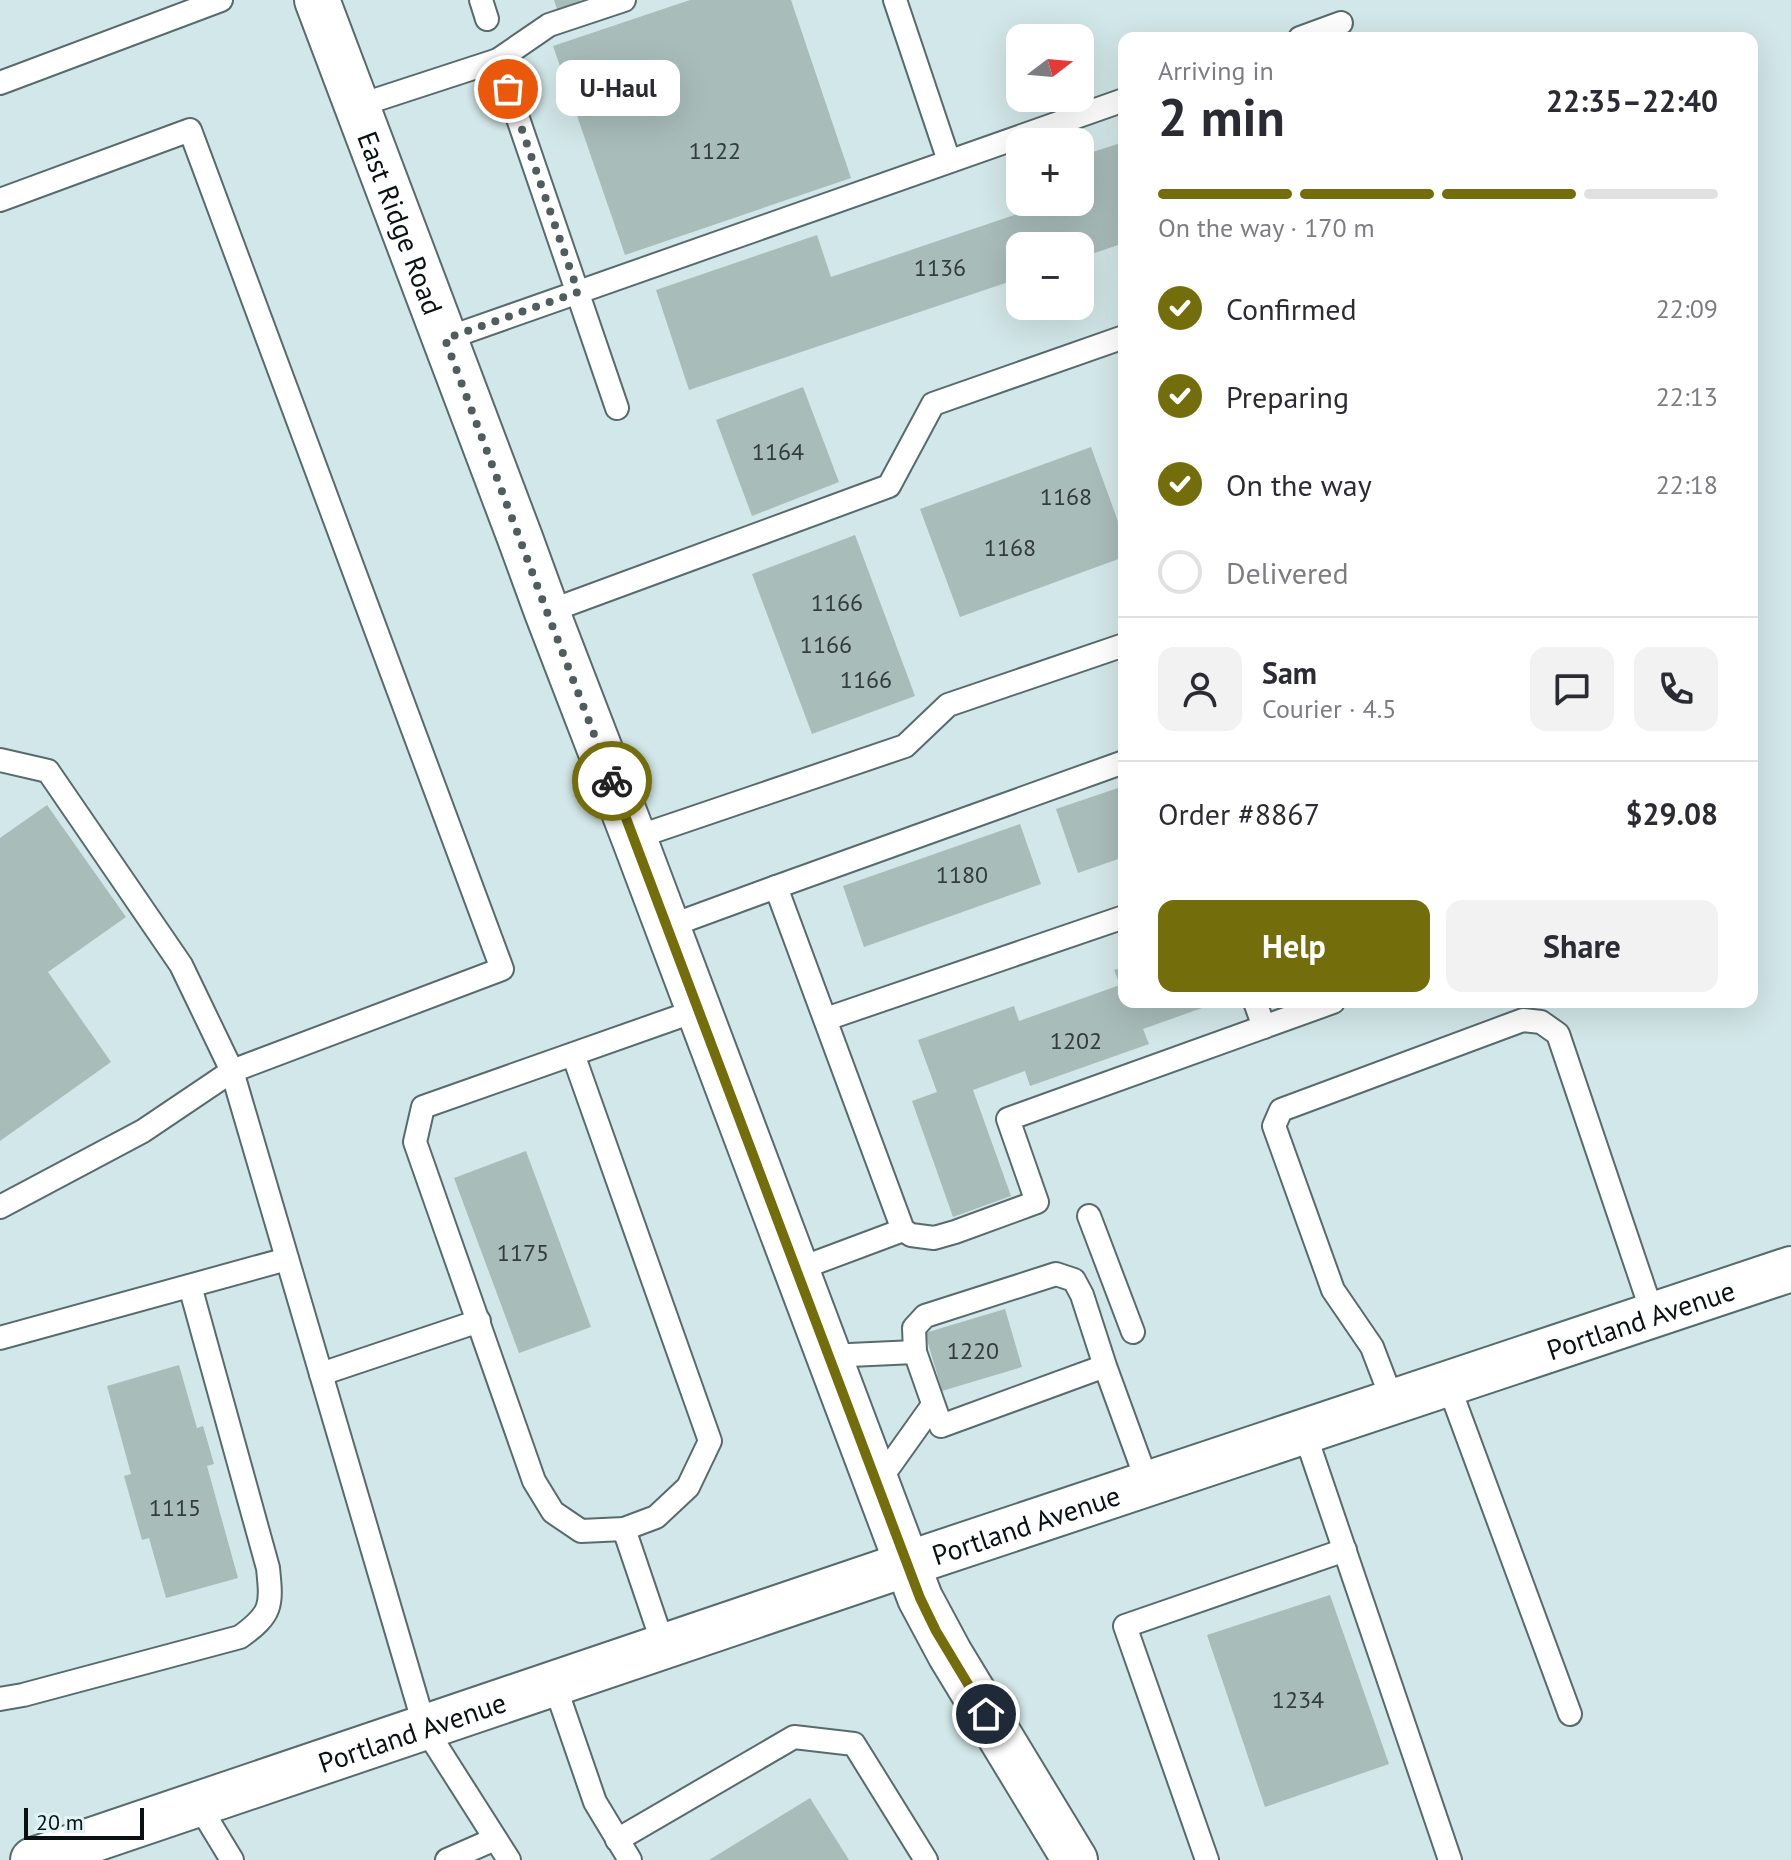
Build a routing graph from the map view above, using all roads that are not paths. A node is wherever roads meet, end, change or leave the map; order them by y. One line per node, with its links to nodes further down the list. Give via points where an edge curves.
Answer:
1 (221, 0): 8 (lane)
2 (317, 0): 10 (main road, East Ridge Road)
3 (624, 0): 7 (lane, via 549,25)
4 (895, 0): 11 (lane)
5 (1341, 23): 6 (lane)
6 (1316, 32)
7 (498, 60): 10 (lane); 13 (lane)
8 (0, 83)
9 (1118, 102): 11 (lane)
10 (357, 106): 14 (main road, East Ridge Road)
11 (949, 161): 13 (lane)
12 (0, 200): 31 (lane, via 190,130 502,969)
13 (578, 292): 14 (lane); 16 (lane)
14 (445, 339): 17 (main road, East Ridge Road)
15 (1118, 339): 17 (lane, via 933,404 889,486)
16 (617, 408)
17 (547, 612): 21 (main road, East Ridge Road)
18 (1118, 647): 21 (lane, via 948,705 905,746)
19 (0, 760): 31 (lane, via 48,771 181,965)
20 (1118, 764): 22 (lane)
21 (634, 838): 24 (main road, East Ridge Road)
22 (776, 887): 24 (lane); 28 (lane)
23 (1118, 919): 28 (lane)
24 (667, 927): 27 (main road, East Ridge Road)
25 (1257, 1008): 29 (lane)
26 (1316, 1008): 29 (lane)
27 (698, 1010): 30 (lane); 37 (main road, East Ridge Road)
28 (826, 1019): 34 (lane)
29 (1264, 1027): 34 (lane, via 1008,1119 1037,1202 934,1238)
30 (573, 1054): 40 (lane, via 423,1107 415,1142); 53 (lane, via 710,1441 688,1487 656,1517)
31 (232, 1071): 32 (lane, via 143,1131); 35 (lane)
32 (0, 1207)
33 (1089, 1216): 41 (lane)
34 (903, 1230): 37 (lane)
35 (287, 1259): 38 (lane); 46 (lane)
36 (1791, 1269): 39 (main road, Portland Avenue)
37 (796, 1270): 44 (main road, East Ridge Road)
38 (190, 1286): 42 (lane); 58 (lane, via 272,1599 260,1622 240,1637)
39 (1653, 1315): 47 (main road, Portland Avenue); 48 (lane, via 1558,1034 1541,1022 1523,1020 1281,1110 1274,1126 1333,1290 1372,1347)
40 (479, 1321): 46 (lane); 53 (lane, via 534,1481 553,1512 581,1531)
41 (1133, 1332)
42 (0, 1338)
43 (915, 1352): 44 (lane); 45 (lane, via 914,1328 925,1316 1056,1274 1074,1280 1082,1295); 49 (lane)
44 (828, 1356): 52 (main road, East Ridge Road)
45 (1105, 1366): 49 (lane, via 941,1426); 51 (lane)
46 (321, 1374): 60 (lane)
47 (1448, 1384): 48 (main road, Portland Avenue); 59 (lane)
48 (1393, 1402): 50 (main road, Portland Avenue)
49 (933, 1405): 52 (lane)
50 (1304, 1431): 51 (main road, Portland Avenue); 54 (lane)
51 (1148, 1484): 55 (main road, Portland Avenue)
52 (876, 1485): 55 (main road, East Ridge Road)
53 (624, 1529): 56 (lane)
54 (1345, 1550): 72 (lane, via 1125,1626); 73 (lane)
55 (907, 1564): 56 (main road, Portland Avenue); 71 (main road, East Ridge Road, via 936,1631)
56 (664, 1647): 57 (main road, Portland Avenue)
57 (554, 1683): 60 (main road, Portland Avenue); 63 (lane, via 595,1802)
58 (0, 1699)
59 (1570, 1714)
60 (425, 1728): 61 (main road, Portland Avenue); 62 (lane)
61 (198, 1804): 64 (main road, Portland Avenue); 66 (lane)
62 (495, 1839): 67 (lane); 68 (lane)
63 (617, 1840): 69 (lane); 70 (lane, via 794,1737 854,1744)
64 (85, 1852): 65 (main road, Portland Avenue)
65 (33, 1860)
66 (232, 1860)
67 (447, 1860)
68 (509, 1860)
69 (630, 1860)
70 (926, 1860)
71 (1075, 1860)
72 (1207, 1860)
73 (1450, 1860)

